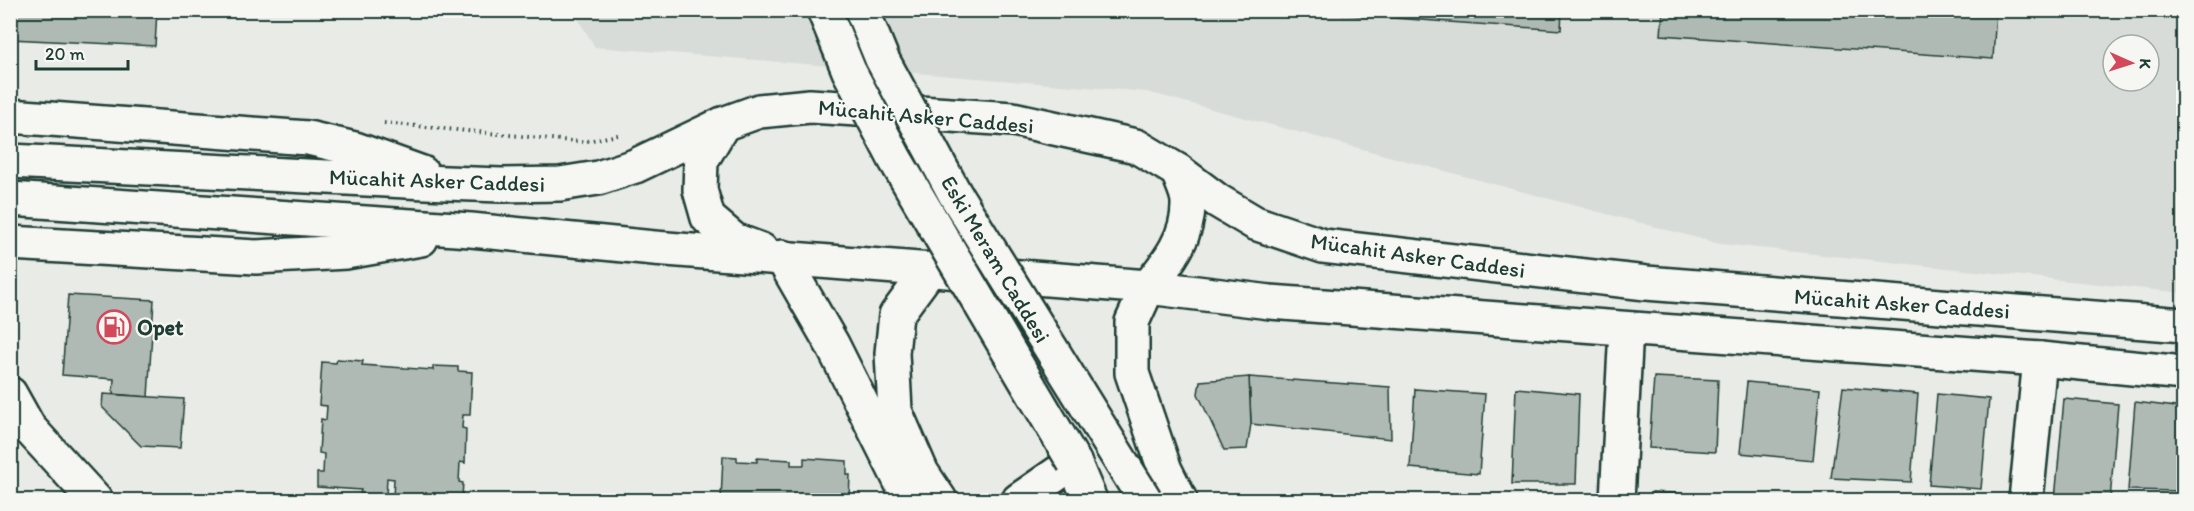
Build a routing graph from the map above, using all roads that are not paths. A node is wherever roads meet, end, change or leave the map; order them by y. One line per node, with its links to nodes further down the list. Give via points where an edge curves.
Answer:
1 (824, 10): 19 (main road, Eski Meram Caddesi, bridge, via 879,131)
2 (862, 10): 25 (main road, Eski Meram Caddesi, bridge, via 882,59 955,194)
3 (10, 116): 7 (main road, via 308,138 355,148)
4 (723, 124): 6 (main road, Mücahit Asker Caddesi, via 759,111 810,106 1012,119 1136,146); 7 (main road, Mücahit Asker Caddesi, via 657,157 598,178 501,185); 11 (main road, via 701,161 700,190 708,218 734,240)
5 (10, 161): 7 (main road, Mücahit Asker Caddesi)
6 (1178, 171): 13 (main road, via 1189,201 1183,234 1169,261); 14 (main road, Mücahit Asker Caddesi, via 1256,223 1323,246 1646,283)
7 (446, 183)
8 (10, 199): 9 (main road, Mücahit Asker Caddesi)
9 (471, 230): 10 (main road, via 346,252 256,257); 11 (main road, Mücahit Asker Caddesi)
10 (11, 244)
11 (782, 257): 12 (main road, Mücahit Asker Caddesi); 21 (main road, via 832,344)
12 (930, 269): 13 (main road, Mücahit Asker Caddesi); 22 (main road, via 897,315 892,353 895,411 922,473)
13 (1148, 287): 15 (main road, Mücahit Asker Caddesi, via 1270,302); 26 (main road, via 1132,322 1132,373 1165,470)
14 (2184, 325)
15 (1626, 329): 16 (main road, Mücahit Asker Caddesi); 27 (main road)
16 (2040, 359): 17 (main road, Mücahit Asker Caddesi); 28 (main road)
17 (2184, 373)
18 (13, 406): 20 (main road)
19 (1074, 462): 23 (main road); 24 (main road, Eski Meram Caddesi)
20 (95, 501)
21 (910, 501)
22 (940, 501)
23 (1019, 501)
24 (1090, 501)
25 (1145, 501)
26 (1180, 501)
27 (1617, 501)
28 (2026, 501)

